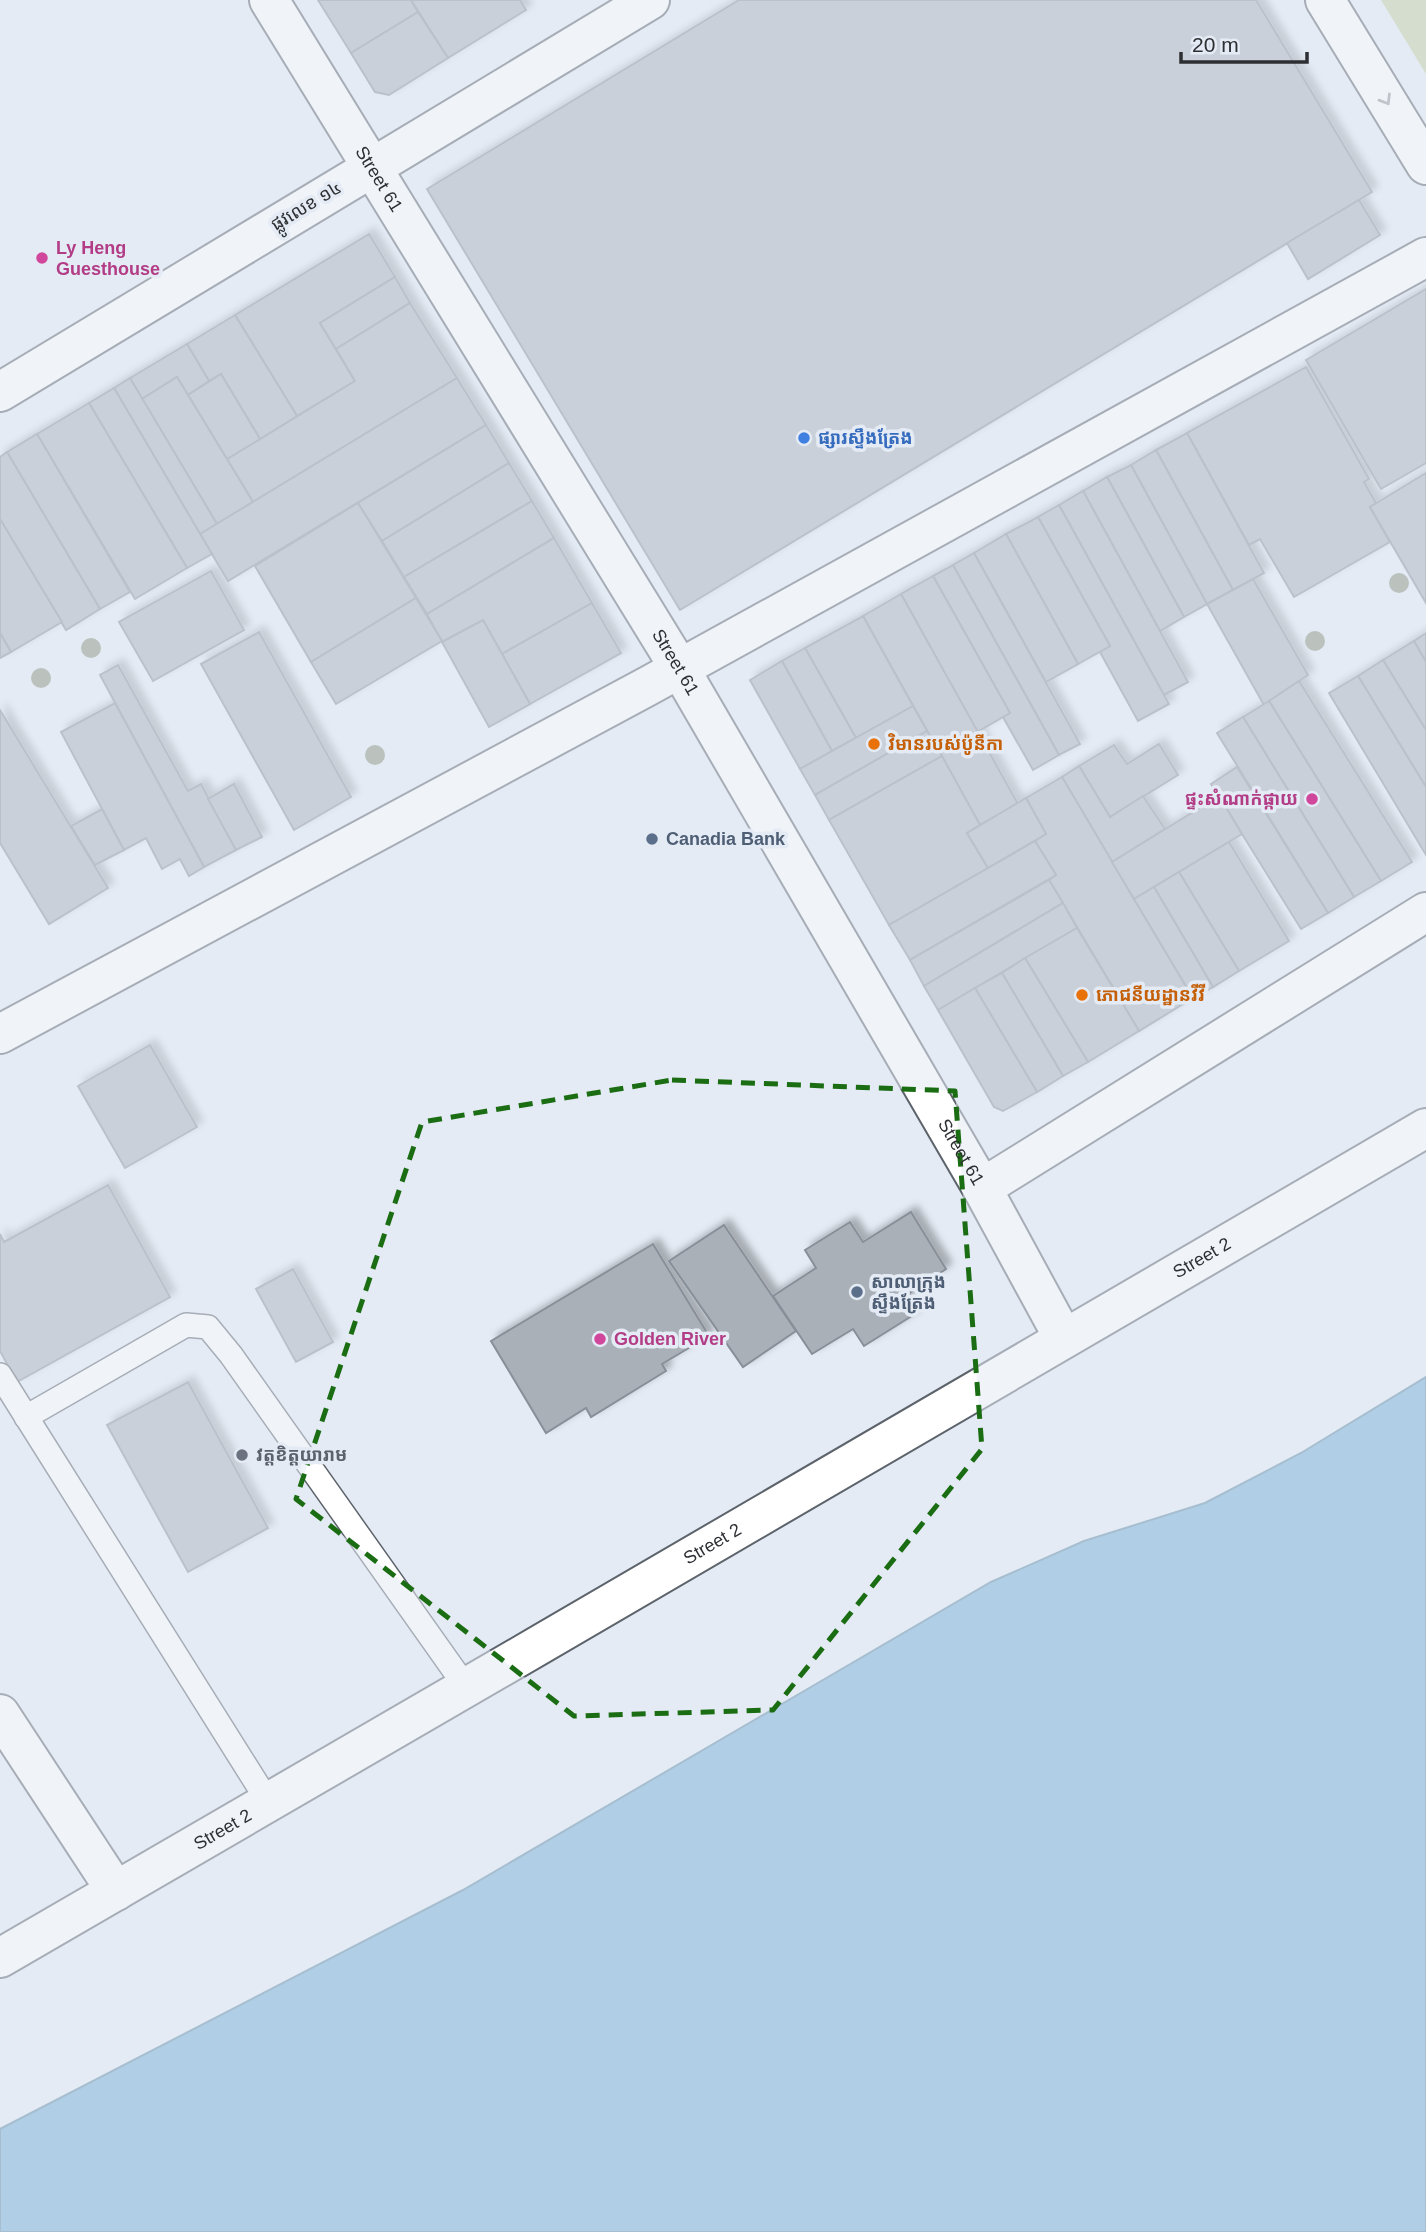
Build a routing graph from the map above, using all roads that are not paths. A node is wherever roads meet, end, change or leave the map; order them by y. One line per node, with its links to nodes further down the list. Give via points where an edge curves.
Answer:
1 (269, 0): 5 (street, Street 61)
2 (650, 0): 5 (street, ផ្លូវលេខ ១៤)
3 (1325, 0): 4 (street, one-way to 4)
4 (1426, 165)
5 (371, 166): 7 (street, ផ្លូវលេខ ១៤); 8 (street, Street 61)
6 (1426, 257): 8 (street)
7 (0, 392)
8 (680, 669): 10 (street); 12 (street, Street 61)
9 (1426, 912): 12 (street)
10 (0, 1034)
11 (1426, 1128): 13 (street, Street 2)
12 (982, 1188): 13 (street, Street 61)
13 (1063, 1337): 16 (street, Street 2)
14 (0, 1375): 15 (lane)
15 (26, 1417): 16 (lane, via 186,1325 208,1327); 18 (lane)
16 (466, 1687): 18 (street, Street 2)
17 (0, 1714): 19 (street)
18 (269, 1803): 19 (street, Street 2)
19 (116, 1891): 20 (street, Street 2)
20 (0, 1958)

